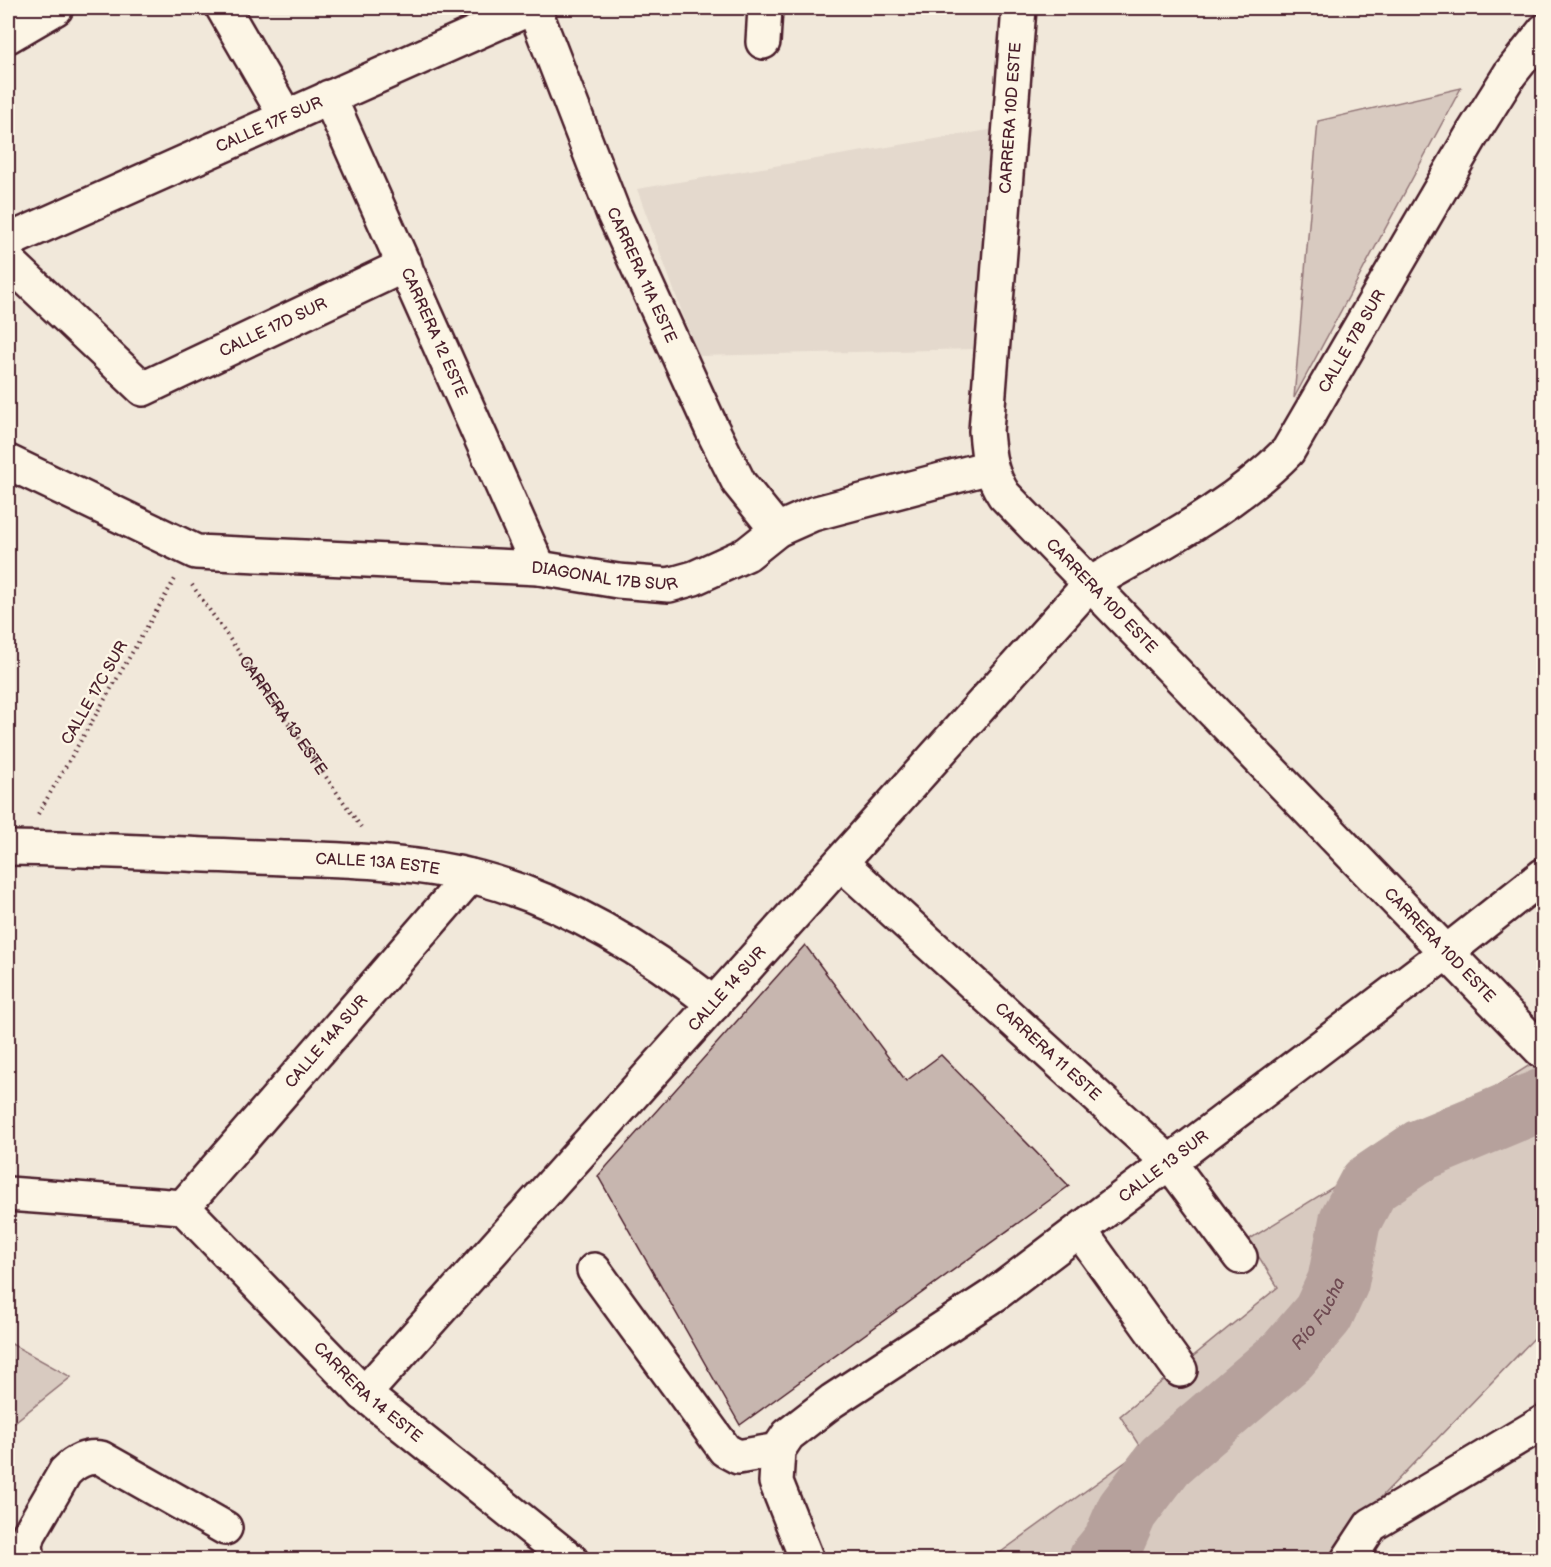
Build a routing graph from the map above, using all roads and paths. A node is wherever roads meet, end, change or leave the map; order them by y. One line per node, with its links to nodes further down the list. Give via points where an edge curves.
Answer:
1 (56, 8): 7 (street)
2 (223, 8): 10 (street)
3 (533, 8): 9 (street, CALLE 17F SUR); 16 (street, CARRERA 11A ESTE, via 613,212 712,429 739,483)
4 (765, 8): 8 (street)
5 (1019, 8): 15 (street, CARRERA 10D ESTE, via 986,430)
6 (1544, 31): 19 (street, CALLE 17B SUR, via 1510,74 1473,134 1288,451 1264,475 1212,513)
7 (8, 36)
8 (763, 42)
9 (329, 97): 10 (street, CALLE 17F SUR); 13 (street, CARRERA 12 ESTE)
10 (286, 117): 11 (street, CALLE 17F SUR)
11 (8, 241)
12 (8, 261): 13 (street, CALLE 17D SUR, via 143,389)
13 (405, 266): 18 (street, CARRERA 12 ESTE)
14 (8, 462): 17 (street)
15 (990, 467): 16 (street, DIAGONAL 17B SUR, via 813,514); 19 (street, CARRERA 10D ESTE, via 1004,495)
16 (777, 530): 18 (street, DIAGONAL 17B SUR, via 747,554 669,585)
17 (189, 560): 18 (street, DIAGONAL 17B SUR); 20 (path, CALLE 17C SUR); 21 (path, CARRERA 13 ESTE)
18 (539, 568)
19 (1090, 584): 22 (street, CALLE 14 SUR); 25 (street, CARRERA 10D ESTE)
20 (13, 848): 21 (street, CALLE 13A ESTE)
21 (386, 862): 24 (street, CALLE 13A ESTE)
22 (841, 863): 26 (street, CALLE 14 SUR); 28 (street, CARRERA 11 ESTE)
23 (1544, 875): 25 (street, CALLE 13 SUR)
24 (470, 876): 26 (street, CALLE 13A ESTE, via 529,895 585,920 664,966); 30 (street, CALLE 14A SUR)
25 (1448, 951): 27 (street, CARRERA 10D ESTE); 28 (street, CALLE 13 SUR)
26 (714, 1004): 35 (street, CALLE 14 SUR)
27 (1541, 1050)
28 (1170, 1163): 31 (street, CALLE 13 SUR); 32 (street, CARRERA 11 ESTE)
29 (8, 1194): 30 (street)
30 (183, 1207): 35 (street, CARRERA 14 ESTE)
31 (1080, 1231): 34 (street); 37 (street, CALLE 13 SUR, via 951,1325 809,1417)
32 (1240, 1257)
33 (594, 1270): 37 (street, via 725,1450 738,1457)
34 (1180, 1370)
35 (364, 1394): 40 (street, CARRERA 14 ESTE)
36 (1544, 1422): 42 (street, via 1371,1525)
37 (778, 1450): 41 (street, via 776,1482)
38 (225, 1528): 39 (street, via 102,1458 91,1457 65,1472 29,1534)
39 (28, 1560)
40 (572, 1560)
41 (807, 1560)
42 (1348, 1560)

